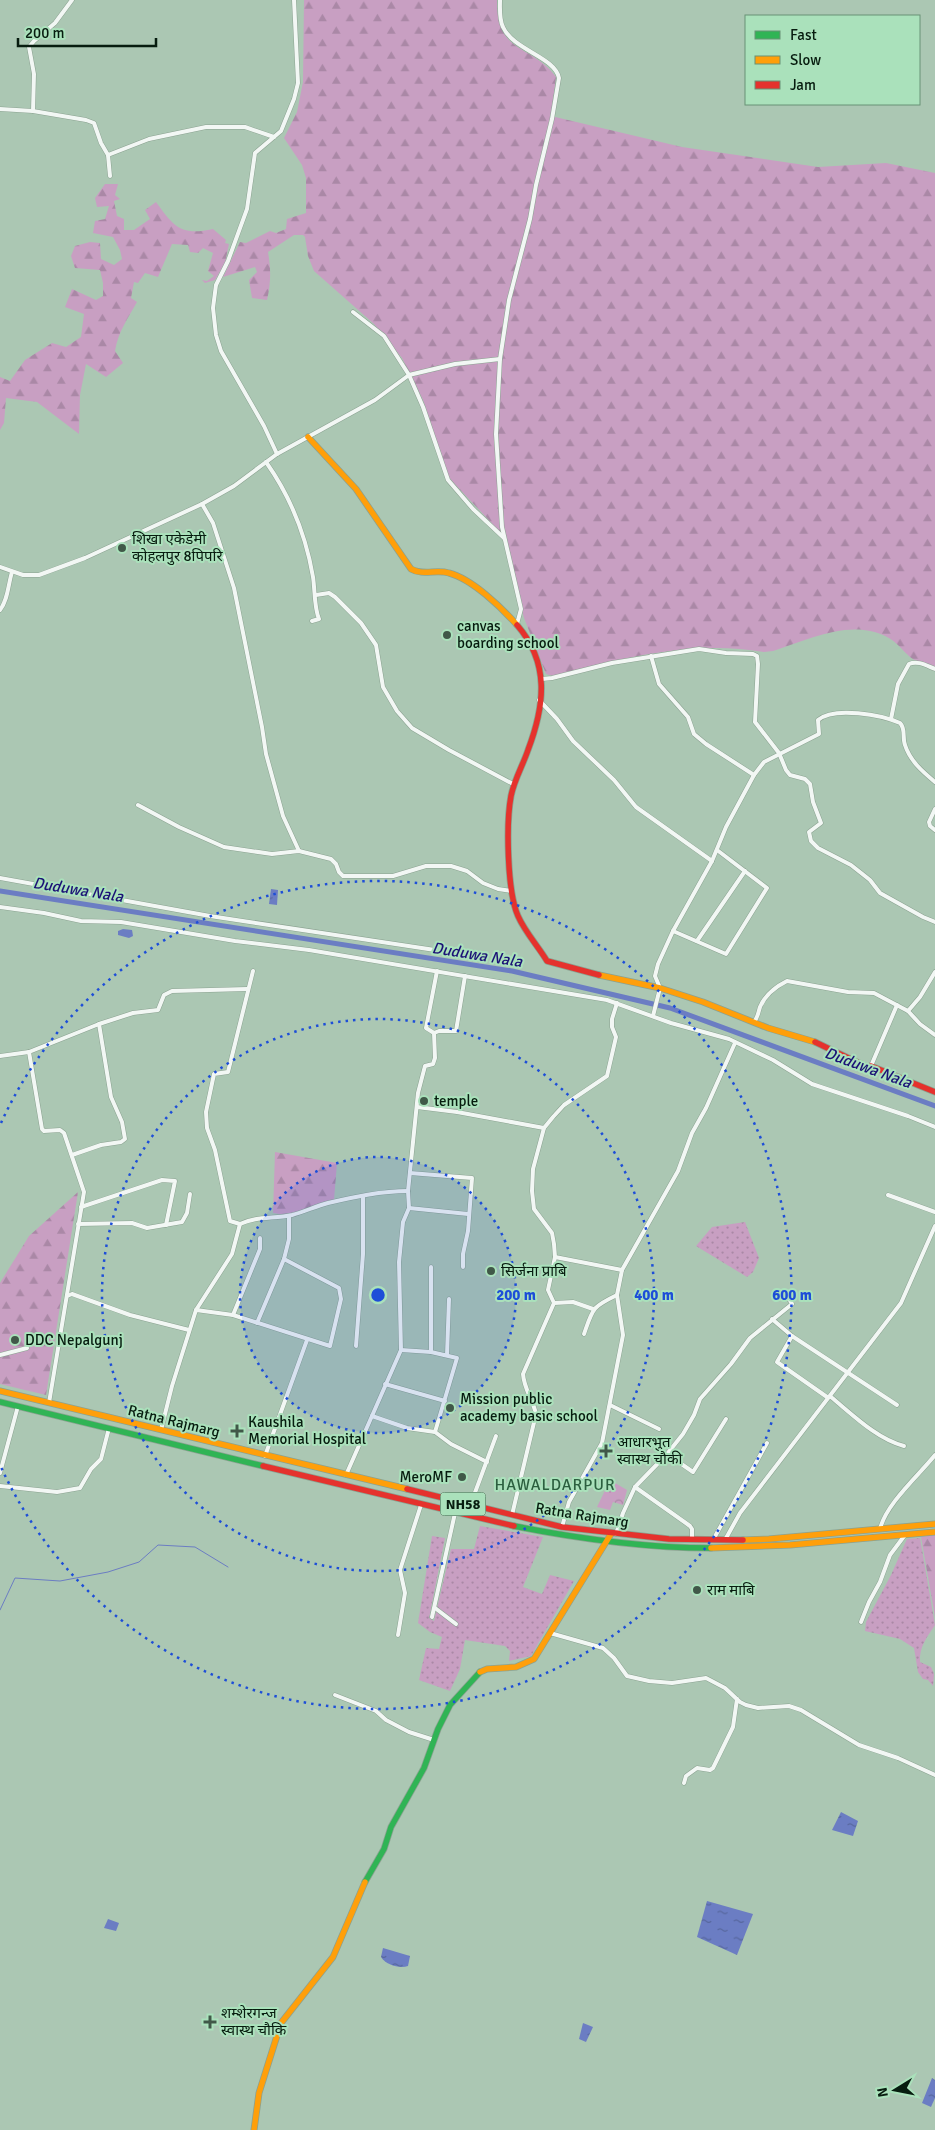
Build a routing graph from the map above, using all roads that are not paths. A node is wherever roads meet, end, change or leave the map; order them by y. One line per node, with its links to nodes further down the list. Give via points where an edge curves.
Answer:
1 (72, 0): 5 (street, via 56,23 29,47 34,74)
2 (294, 0): 6 (street, via 298,83 281,131)
3 (500, 0): 10 (street, via 502,27 508,36 554,67 559,78 530,219 509,300)
4 (0, 109): 5 (street)
5 (33, 112): 7 (street, via 94,123)
6 (274, 137): 7 (street, via 245,127 206,128 149,139); 13 (street, via 255,153 247,209 216,285 213,308 221,351)
7 (108, 155): 8 (street)
8 (110, 176)
9 (352, 312): 11 (street, via 384,336)
10 (500, 359): 11 (street, via 447,365); 16 (street, via 496,434)
11 (409, 375): 12 (street, via 375,400); 16 (street, via 448,480)
12 (308, 437): 13 (street); 22 (main road, via 356,489 415,573 448,572 463,577)
13 (277, 454): 14 (street)
14 (266, 462): 15 (street, via 234,486); 19 (street, via 298,520)
15 (202, 504): 18 (street, via 85,558 39,575); 36 (street, via 213,523 234,588 266,754 285,821)
16 (504, 538): 22 (street, via 521,608)
17 (0, 567): 18 (street)
18 (12, 572): 20 (street, via 6,603)
19 (316, 595): 21 (street, via 319,619); 31 (street, via 329,593 335,597 370,635 376,645 383,687 412,728)
20 (0, 610)
21 (312, 622)
22 (517, 624): 25 (main road, via 534,653)
23 (651, 656): 25 (street); 28 (street, via 699,649 757,656 755,722); 29 (street, via 659,684 688,717 694,734)
24 (935, 669): 27 (street, via 910,664 898,684)
25 (542, 679): 26 (main road)
26 (539, 700): 31 (main road, via 531,742); 37 (street, via 636,807)
27 (891, 719): 28 (street, via 872,715 826,714 818,720 819,734); 30 (street, via 903,726 904,745 914,762)
28 (780, 753): 29 (street, via 764,762); 42 (street, via 790,775 805,779 810,784 821,823 809,832 815,845 851,865 880,893)
29 (754, 775): 35 (street)
30 (935, 782)
31 (514, 784): 40 (main road, via 509,832)
32 (138, 805): 36 (street, via 224,847 272,854)
33 (935, 809): 34 (street, via 929,822)
34 (935, 830)
35 (716, 850): 37 (street); 38 (street)
36 (299, 851): 40 (street, via 331,859 343,876 393,876 426,866 451,866 467,871 498,889)
37 (712, 861): 43 (street)
38 (744, 871): 44 (street); 44 (street, via 767,888 726,954)
39 (0, 878): 45 (street, via 210,916)
40 (512, 891): 50 (main road, via 517,915 547,961)
41 (0, 907): 47 (street, via 81,921 121,922)
42 (935, 922)
43 (673, 931): 44 (street); 50 (street, via 654,976)
44 (697, 942)
45 (435, 950)
46 (253, 970): 51 (street)
47 (437, 971): 49 (street); 58 (street, via 426,1028)
48 (935, 972): 54 (street)
49 (465, 976): 52 (street); 58 (street, via 456,1032 439,1031)
50 (660, 988): 55 (street); 56 (main road)
51 (247, 989): 57 (street, via 172,991 164,995 158,1010 133,1013); 80 (street, via 228,1072 214,1074 206,1119 227,1199 228,1217)
52 (617, 1003): 55 (street); 67 (street, via 612,1019 616,1037 607,1076 564,1104)
53 (897, 1005): 54 (street); 56 (street, via 874,993 848,992 788,981 764,1000); 63 (street)
54 (908, 1011): 59 (street)
55 (653, 1016): 60 (street)
56 (754, 1022): 63 (main road, via 794,1034)
57 (99, 1024): 61 (street); 68 (street, via 111,1097 122,1122 125,1139)
58 (434, 1034): 65 (street, via 435,1058 433,1064 424,1066)
59 (935, 1035)
60 (735, 1043): 66 (street, via 773,1060 812,1084); 88 (street, via 692,1133 678,1171)
61 (29, 1052): 62 (street); 68 (street, via 42,1129 64,1133)
62 (0, 1056)
63 (871, 1066): 64 (main road)
64 (935, 1092)
65 (417, 1107): 67 (street); 69 (street)
66 (935, 1127)
67 (544, 1128): 84 (street, via 533,1169 532,1191 534,1209 552,1233)
68 (72, 1155): 74 (street, via 84,1192)
69 (410, 1173): 70 (street); 77 (street, via 472,1178)
70 (408, 1191): 72 (street); 75 (street)
71 (190, 1194): 81 (street, via 182,1222)
72 (363, 1196): 78 (street); 103 (street)
73 (888, 1196): 76 (street)
74 (82, 1207): 79 (street); 81 (street, via 162,1180 176,1181)
75 (409, 1208): 77 (street); 105 (street, via 403,1222 399,1262)
76 (935, 1212)
77 (468, 1214): 87 (street)
78 (289, 1216): 80 (street, via 253,1219); 85 (street, via 289,1239)
79 (78, 1224): 81 (street, via 132,1223 148,1228); 91 (street)
80 (240, 1224): 95 (street, via 232,1254)
81 (166, 1225)
82 (935, 1226): 109 (street, via 901,1304)
83 (260, 1238): 96 (street, via 260,1249)
84 (554, 1257): 88 (street); 93 (street, via 548,1290)
85 (284, 1260): 98 (street); 102 (street, via 339,1288 341,1299 330,1346)
86 (431, 1267): 106 (street)
87 (463, 1267)
88 (622, 1270): 90 (street)
89 (780, 1294): 97 (street, via 792,1304)
90 (617, 1295): 94 (street); 116 (street, via 623,1336)
91 (67, 1296): 99 (street, via 72,1294); 115 (street)
92 (449, 1299): 108 (street)
93 (554, 1303): 94 (street, via 573,1302); 139 (street, via 523,1374 536,1414)
94 (593, 1309): 100 (street)
95 (196, 1310): 96 (street); 99 (street)
96 (233, 1315): 98 (street)
97 (772, 1319): 101 (street); 128 (street, via 750,1338 700,1399 683,1434)
98 (257, 1323): 102 (street)
99 (189, 1330): 123 (street)
100 (584, 1334)
101 (792, 1336): 109 (street); 112 (street, via 777,1362)
102 (307, 1340): 130 (street)
103 (356, 1346)
104 (27, 1348): 107 (street)
105 (402, 1350): 106 (street); 110 (street)
106 (431, 1352): 108 (street)
107 (0, 1355)
108 (447, 1355): 113 (street, via 457,1358 457,1363)
109 (847, 1373): 112 (street); 117 (street)
110 (385, 1384): 113 (street); 119 (street)
111 (0, 1392): 115 (main road, Ratna Rajmarg / NH58)
112 (829, 1397): 127 (street, via 893,1443); 148 (street, via 740,1513)
113 (445, 1401): 124 (street)
114 (0, 1402): 118 (main road, Ratna Rajmarg / NH58)
115 (50, 1404): 123 (main road, Ratna Rajmarg / NH58)
116 (610, 1405): 122 (street); 141 (street, via 602,1443 569,1502)
117 (897, 1405)
118 (18, 1406): 121 (main road, Ratna Rajmarg / NH58); 132 (street)
119 (372, 1416): 124 (street, via 407,1428); 133 (street)
120 (726, 1419): 128 (street, via 693,1472)
121 (108, 1428): 134 (street, via 101,1459 80,1488 57,1492); 136 (main road, Ratna Rajmarg / NH58)
122 (659, 1429)
123 (161, 1431): 130 (main road, Ratna Rajmarg / NH58)
124 (435, 1432): 131 (street)
125 (496, 1436): 131 (street)
126 (767, 1442): 147 (street)
127 (904, 1446)
128 (667, 1454): 135 (street)
129 (935, 1455): 142 (street, via 892,1504 882,1519)
130 (265, 1456): 133 (main road, Ratna Rajmarg / NH58)
131 (487, 1462): 137 (street)
132 (0, 1473)
133 (346, 1476): 137 (main road, Ratna Rajmarg / NH58)
134 (0, 1486)
135 (635, 1487): 144 (street); 146 (street, via 690,1526)
136 (421, 1505): 138 (main road, Ratna Rajmarg / NH58); 155 (street, via 400,1570 405,1593)
137 (470, 1506): 139 (main road, Ratna Rajmarg / NH58)
138 (455, 1513): 149 (main road, Ratna Rajmarg / NH58); 150 (street)
139 (512, 1516): 141 (main road, Ratna Rajmarg / NH58)
140 (935, 1524): 142 (main road, Ratna Rajmarg / NH58)
141 (562, 1527): 144 (main road, Ratna Rajmarg / NH58)
142 (880, 1529): 148 (main road, Ratna Rajmarg / NH58)
143 (935, 1532): 145 (main road, Ratna Rajmarg / NH58)
144 (614, 1534): 146 (main road, Ratna Rajmarg / NH58); 149 (main road)
145 (905, 1534): 149 (main road, Ratna Rajmarg / NH58, via 747,1548 663,1547); 152 (street, via 890,1554)
146 (692, 1539): 147 (main road, Ratna Rajmarg / NH58)
147 (714, 1540): 148 (main road, Ratna Rajmarg / NH58)
148 (725, 1540)
149 (604, 1542): 154 (main road)
150 (435, 1608): 151 (street); 153 (street)
151 (432, 1617)
152 (861, 1622)
153 (456, 1624)
154 (550, 1632): 157 (street, via 603,1648 627,1676 672,1684 706,1678); 158 (main road, via 534,1659 526,1664 477,1672 450,1705)
155 (398, 1635)
156 (335, 1694): 158 (street, via 376,1711 409,1732)
157 (737, 1699): 159 (street, via 758,1708 789,1706 800,1710 860,1745); 160 (street, via 733,1727 713,1768 697,1768 686,1776)
158 (434, 1740): 161 (main road, via 424,1768 364,1884 333,1957 281,2023 259,2092)
159 (935, 1775)
160 (684, 1783)
161 (254, 2130)

